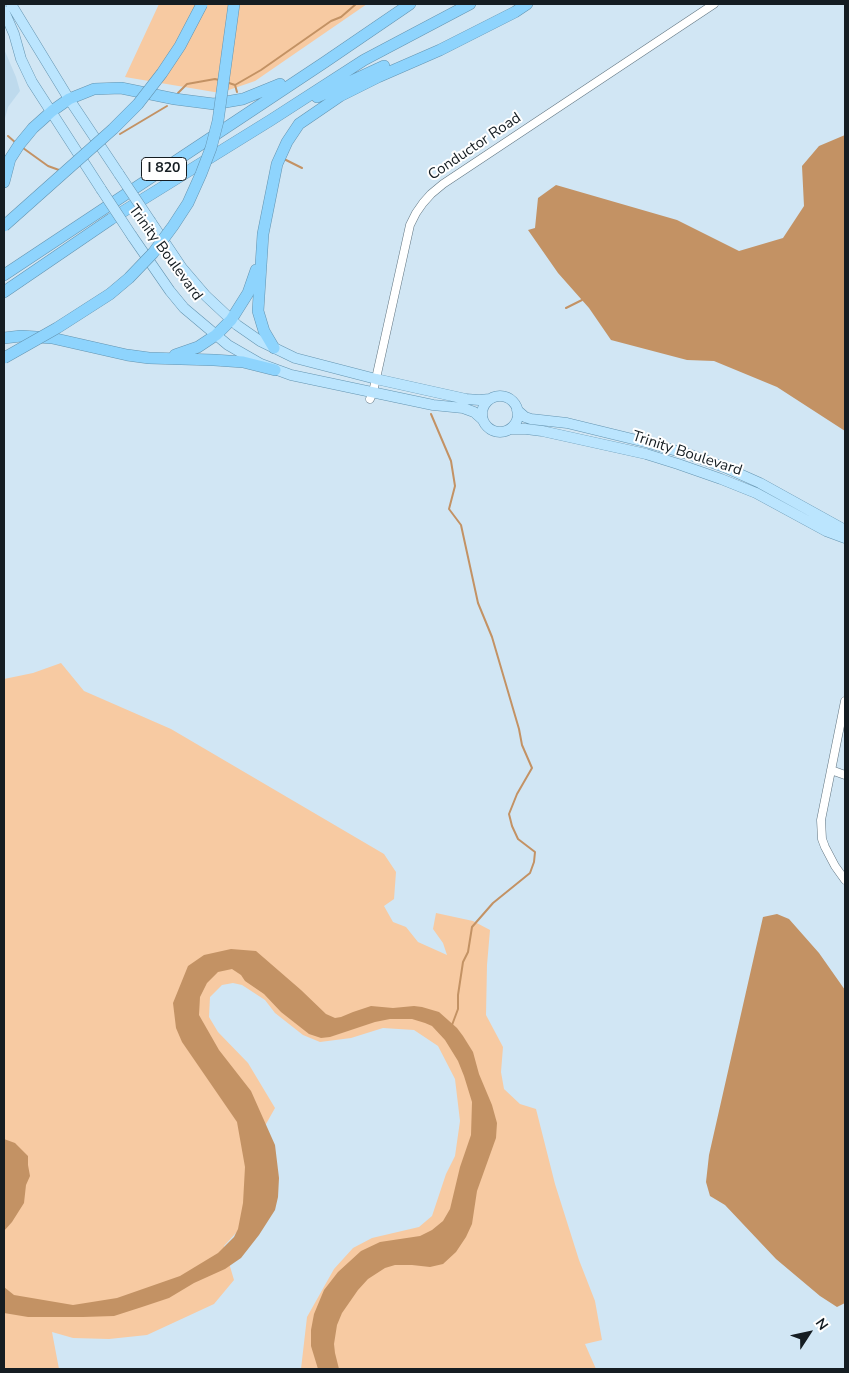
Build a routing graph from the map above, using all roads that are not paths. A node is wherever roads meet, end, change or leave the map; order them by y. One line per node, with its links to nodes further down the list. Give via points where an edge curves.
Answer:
1 (12, 4): 11 (main road, Trinity Boulevard)
2 (202, 4): 15 (highway, bridge, via 171,60 138,104)
3 (234, 4): 23 (highway, bridge, via 218,121 211,148 188,202 173,226 129,278 110,294)
4 (410, 4): 10 (highway, I 820)
5 (470, 4): 13 (highway, I 820, via 364,60)
6 (527, 4): 9 (highway)
7 (714, 4): 26 (street, Conductor Road, via 443,184 423,203 410,225)
8 (4, 11): 12 (main road, Trinity Boulevard, via 32,82)
9 (462, 37): 13 (highway, via 387,64); 16 (highway, via 340,96 299,124 286,142 277,164)
10 (325, 62): 11 (highway, via 270,89 229,102 201,103 121,88 94,89); 17 (highway, I 820)
11 (70, 99): 12 (highway); 19 (main road, Trinity Boulevard, bridge, via 182,268)
12 (52, 111): 14 (highway, via 18,145 10,159); 20 (main road, Trinity Boulevard, bridge, via 170,291)
13 (271, 120): 18 (highway, I 820, via 111,219)
14 (4, 182)
15 (4, 226)
16 (262, 252): 19 (highway, via 248,293); 22 (highway, via 258,310 264,331)
17 (4, 275)
18 (4, 292)
19 (231, 320): 20 (highway); 22 (main road, Trinity Boulevard)
20 (216, 335): 24 (highway, via 180,354); 25 (main road, Trinity Boulevard)
21 (4, 338): 24 (highway, via 52,338)
22 (274, 348): 26 (main road, Trinity Boulevard, via 295,358)
23 (4, 358)
24 (149, 358): 25 (highway, via 243,362)
25 (275, 370): 27 (main road, Trinity Boulevard)
26 (376, 380): 27 (street, Conductor Road); 28 (main road, Trinity Boulevard, via 466,399)
27 (372, 395): 30 (main road, Trinity Boulevard, via 463,408)
28 (490, 399): 29 (main road, Trinity Boulevard, via 505,397); 30 (main road, via 483,408)
29 (517, 410): 31 (main road, via 516,421); 32 (main road, Trinity Boulevard, via 531,419 567,423 649,443 724,467 776,491)
30 (483, 420): 31 (main road, Trinity Boulevard, via 494,431)
31 (510, 429): 33 (main road, Trinity Boulevard, via 542,431 678,464 756,493)
32 (845, 530)
33 (845, 538)
34 (845, 701): 35 (street)
35 (831, 770): 36 (street); 37 (street, via 821,830 825,847)
36 (845, 775)
37 (845, 880)

